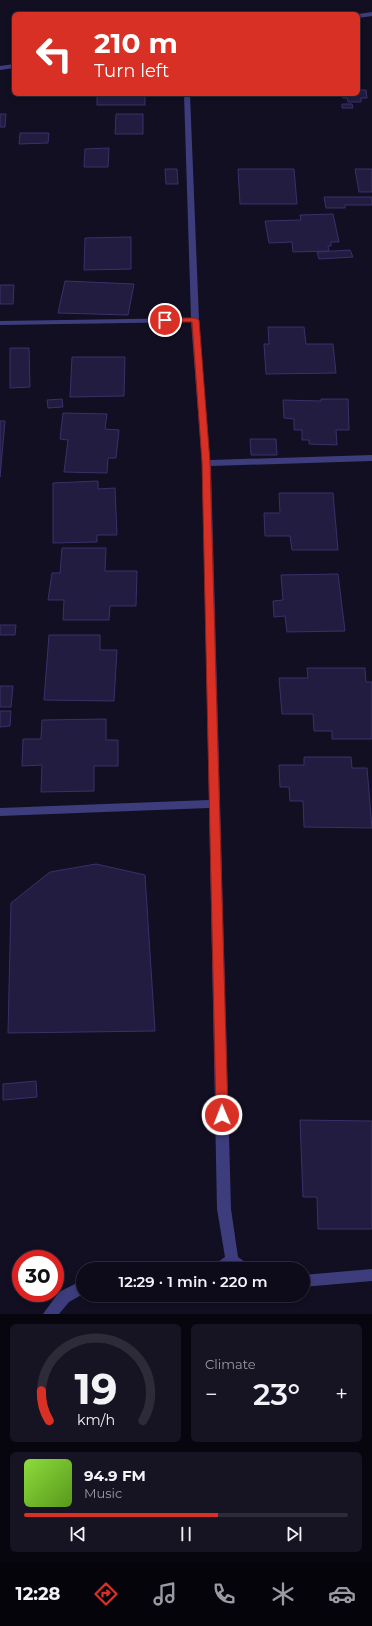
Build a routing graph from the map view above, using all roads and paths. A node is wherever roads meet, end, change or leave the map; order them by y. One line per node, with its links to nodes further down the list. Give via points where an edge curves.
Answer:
1 (372, 14): 2 (street)
2 (360, 16)
3 (12, 66): 4 (street)
4 (0, 68)
5 (187, 96): 6 (street)
6 (195, 320): 7 (street); 9 (street)
7 (0, 323)
8 (372, 458): 9 (street)
9 (206, 462): 10 (street)
10 (214, 804): 11 (street); 12 (street, via 224,1209)
11 (0, 812)
12 (232, 1260): 13 (street); 14 (street)
13 (229, 1262)
14 (234, 1262)
15 (372, 1275): 16 (street)
16 (310, 1279)
17 (76, 1291): 18 (street, via 64,1298)
18 (50, 1314)

